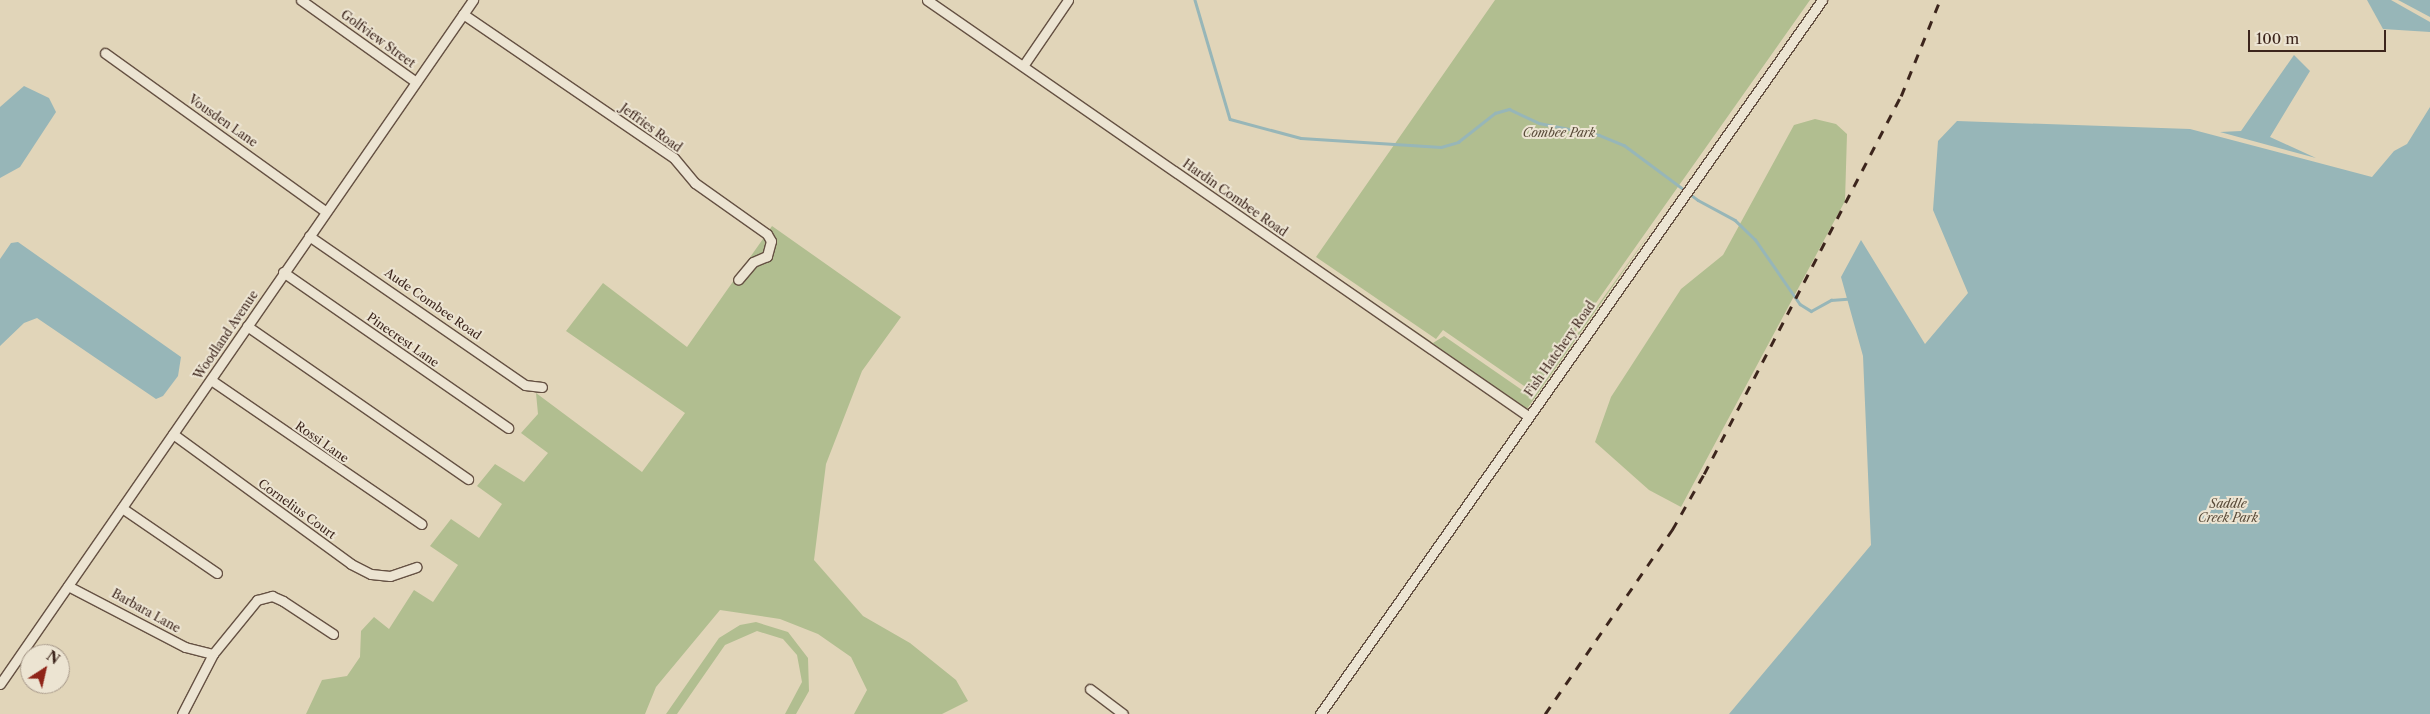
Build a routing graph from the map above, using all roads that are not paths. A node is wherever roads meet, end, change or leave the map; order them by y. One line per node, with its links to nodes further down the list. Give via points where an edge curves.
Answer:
1 (301, 0): 9 (street, Golfview Street)
2 (473, 0): 6 (street, Woodland Avenue)
3 (927, 0): 8 (street, Hardin Combee Road)
4 (1068, 0): 8 (street)
5 (1822, 0): 17 (street, Fish Hatchery Road)
6 (463, 14): 9 (street, Woodland Avenue); 13 (street, Jeffries Road, via 674,158 695,183 767,234 771,241 767,256 753,262)
7 (105, 53): 10 (street, Vousden Lane)
8 (1023, 66): 17 (street, Hardin Combee Road)
9 (416, 82): 10 (street, Woodland Avenue)
10 (326, 211): 11 (street, Woodland Avenue)
11 (309, 236): 12 (street, Woodland Avenue); 16 (street, Aude Combee Road, via 525,385)
12 (283, 272): 14 (street, Woodland Avenue); 18 (street, Pinecrest Lane)
13 (738, 280)
14 (247, 326): 15 (street, Woodland Avenue); 20 (street)
15 (211, 380): 19 (street, Woodland Avenue); 22 (street, Rossi Lane)
16 (542, 387)
17 (1528, 416): 32 (street, Fish Hatchery Road)
18 (508, 428)
19 (173, 434): 21 (street, Woodland Avenue); 23 (street, Cornelius Court, via 351,564 370,574 390,576)
20 (468, 479)
21 (122, 508): 24 (street); 25 (street, Woodland Avenue)
22 (421, 524)
23 (416, 567)
24 (217, 574)
25 (68, 586): 27 (street, Barbara Lane, via 185,647); 28 (street, Woodland Avenue)
26 (333, 634): 27 (street, via 283,601 266,597 257,600)
27 (213, 654): 30 (street)
28 (0, 684)
29 (1090, 689): 31 (street)
30 (182, 714)
31 (1123, 714)
32 (1320, 714)

